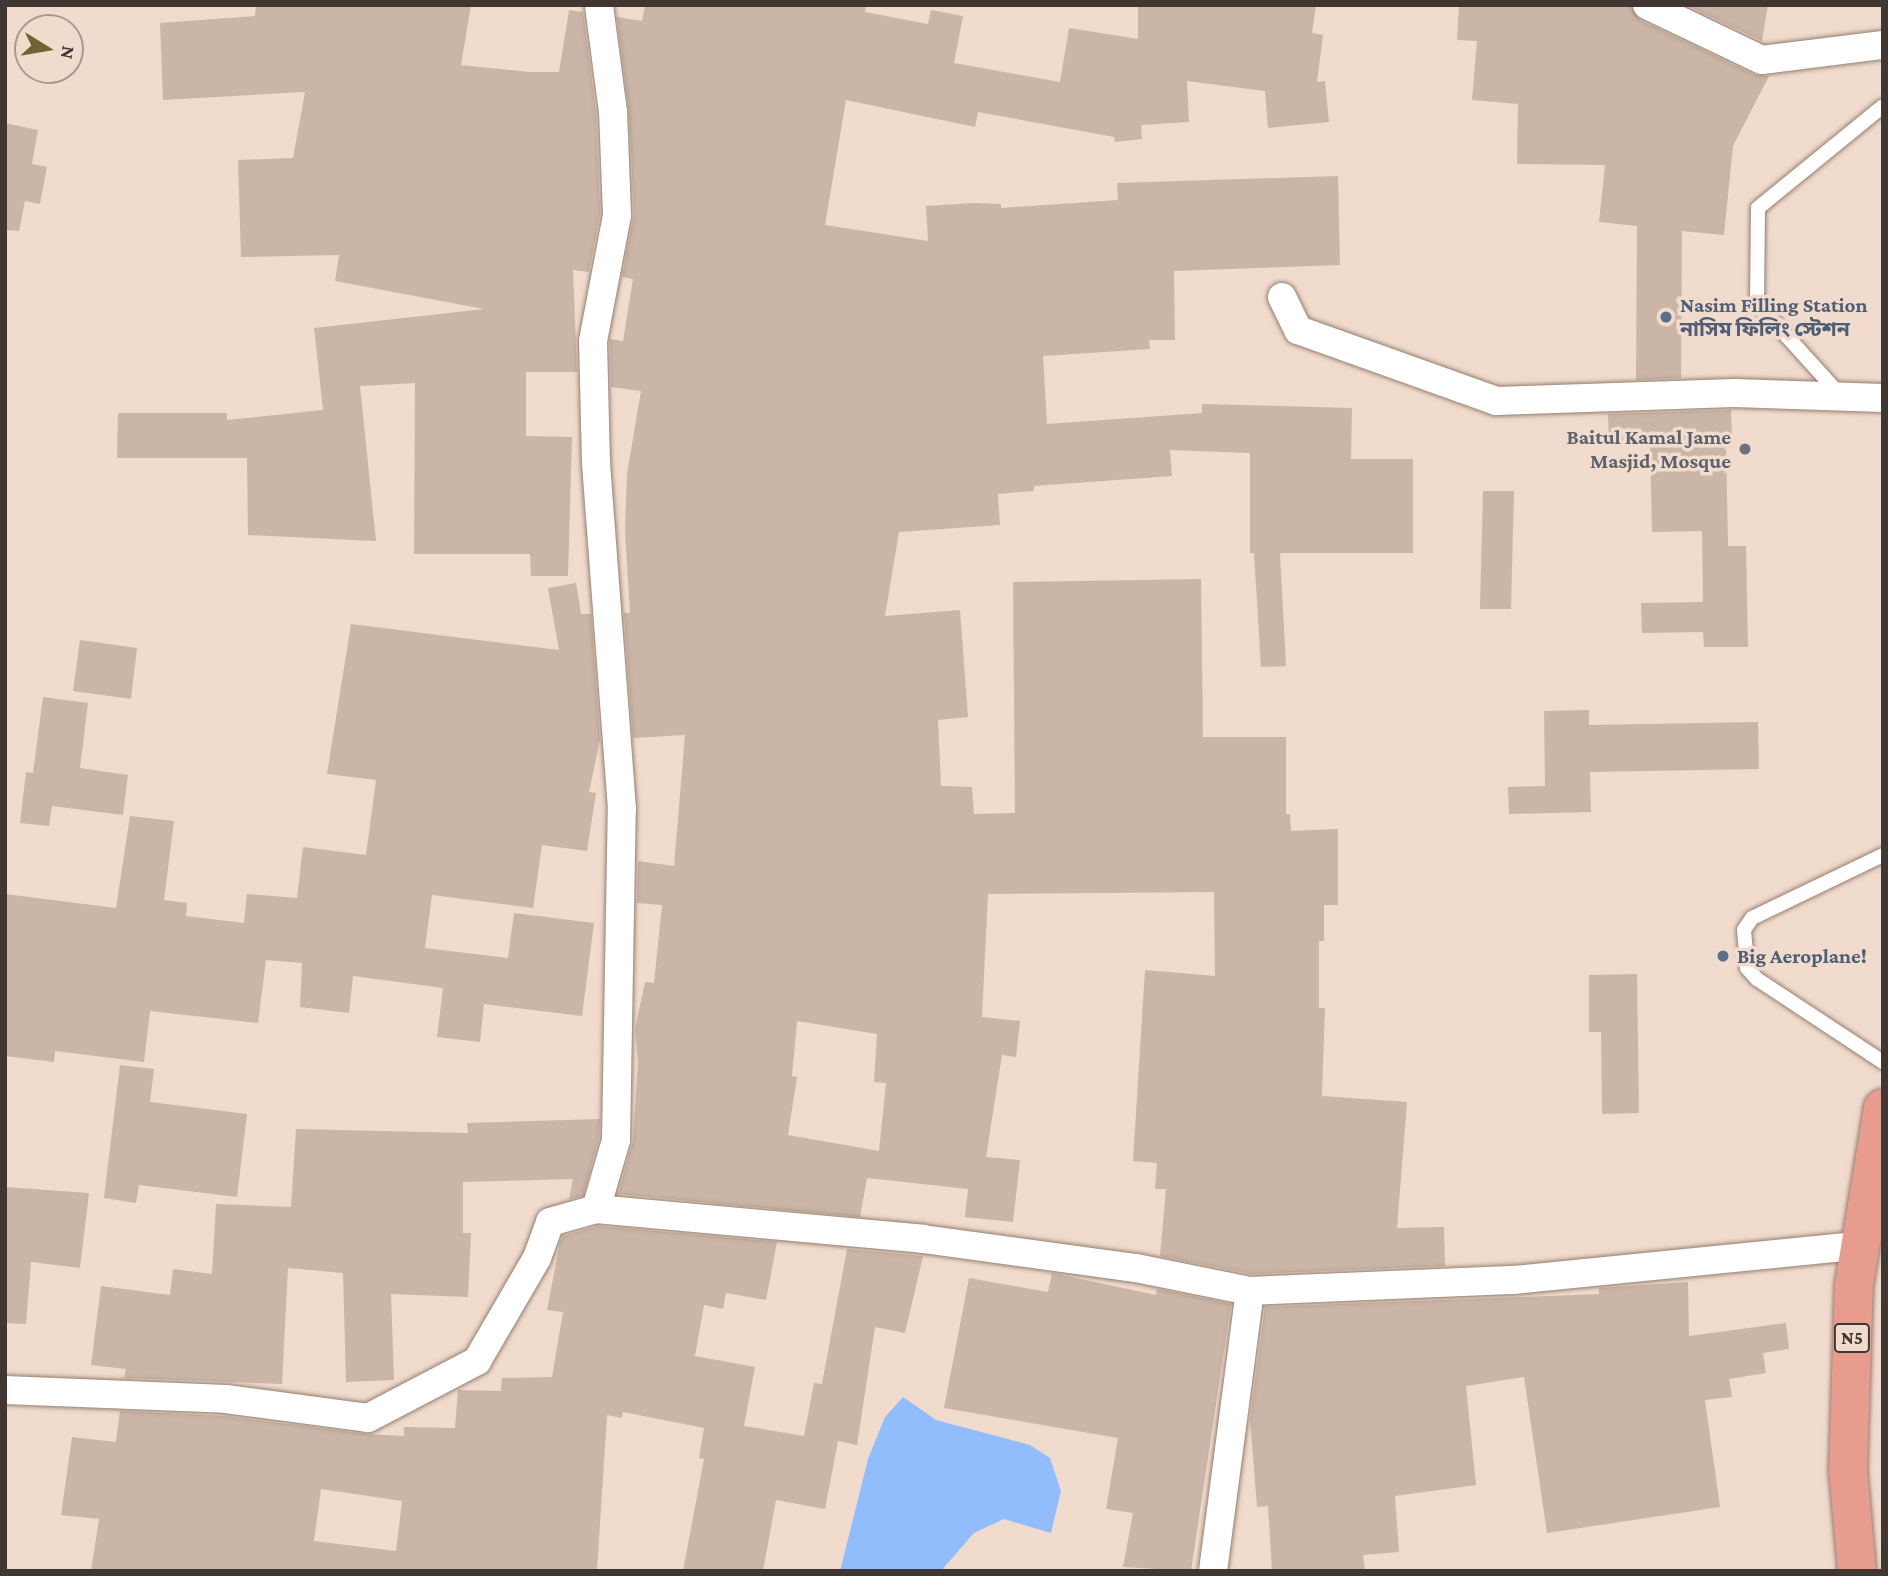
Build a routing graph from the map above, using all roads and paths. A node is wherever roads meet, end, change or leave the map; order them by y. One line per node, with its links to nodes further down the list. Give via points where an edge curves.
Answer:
1 (598, 5): 11 (street, via 613,112 617,215 593,341 596,463 622,809 616,1140)
2 (1647, 5): 3 (street, via 1762,60)
3 (1883, 45)
4 (1883, 106): 6 (lane, via 1758,208 1757,303)
5 (1282, 297): 6 (street, via 1298,330 1496,401 1734,393)
6 (1841, 397): 7 (street)
7 (1883, 398)
8 (1883, 855): 9 (lane, via 1752,918 1744,930 1747,968 1757,979)
9 (1883, 1062)
10 (1883, 1108): 12 (highway, N5)
11 (596, 1209): 13 (street, via 923,1239 1136,1268); 15 (street, via 550,1222 537,1258 477,1361 368,1418 226,1399)
12 (1862, 1245): 13 (street, via 1514,1280); 14 (highway, N5)
13 (1250, 1291): 18 (street)
14 (1868, 1295): 17 (highway, N5, via 1848,1471)
15 (5, 1390)
16 (1883, 1520): 17 (highway)
17 (1856, 1558)
18 (1213, 1571)

